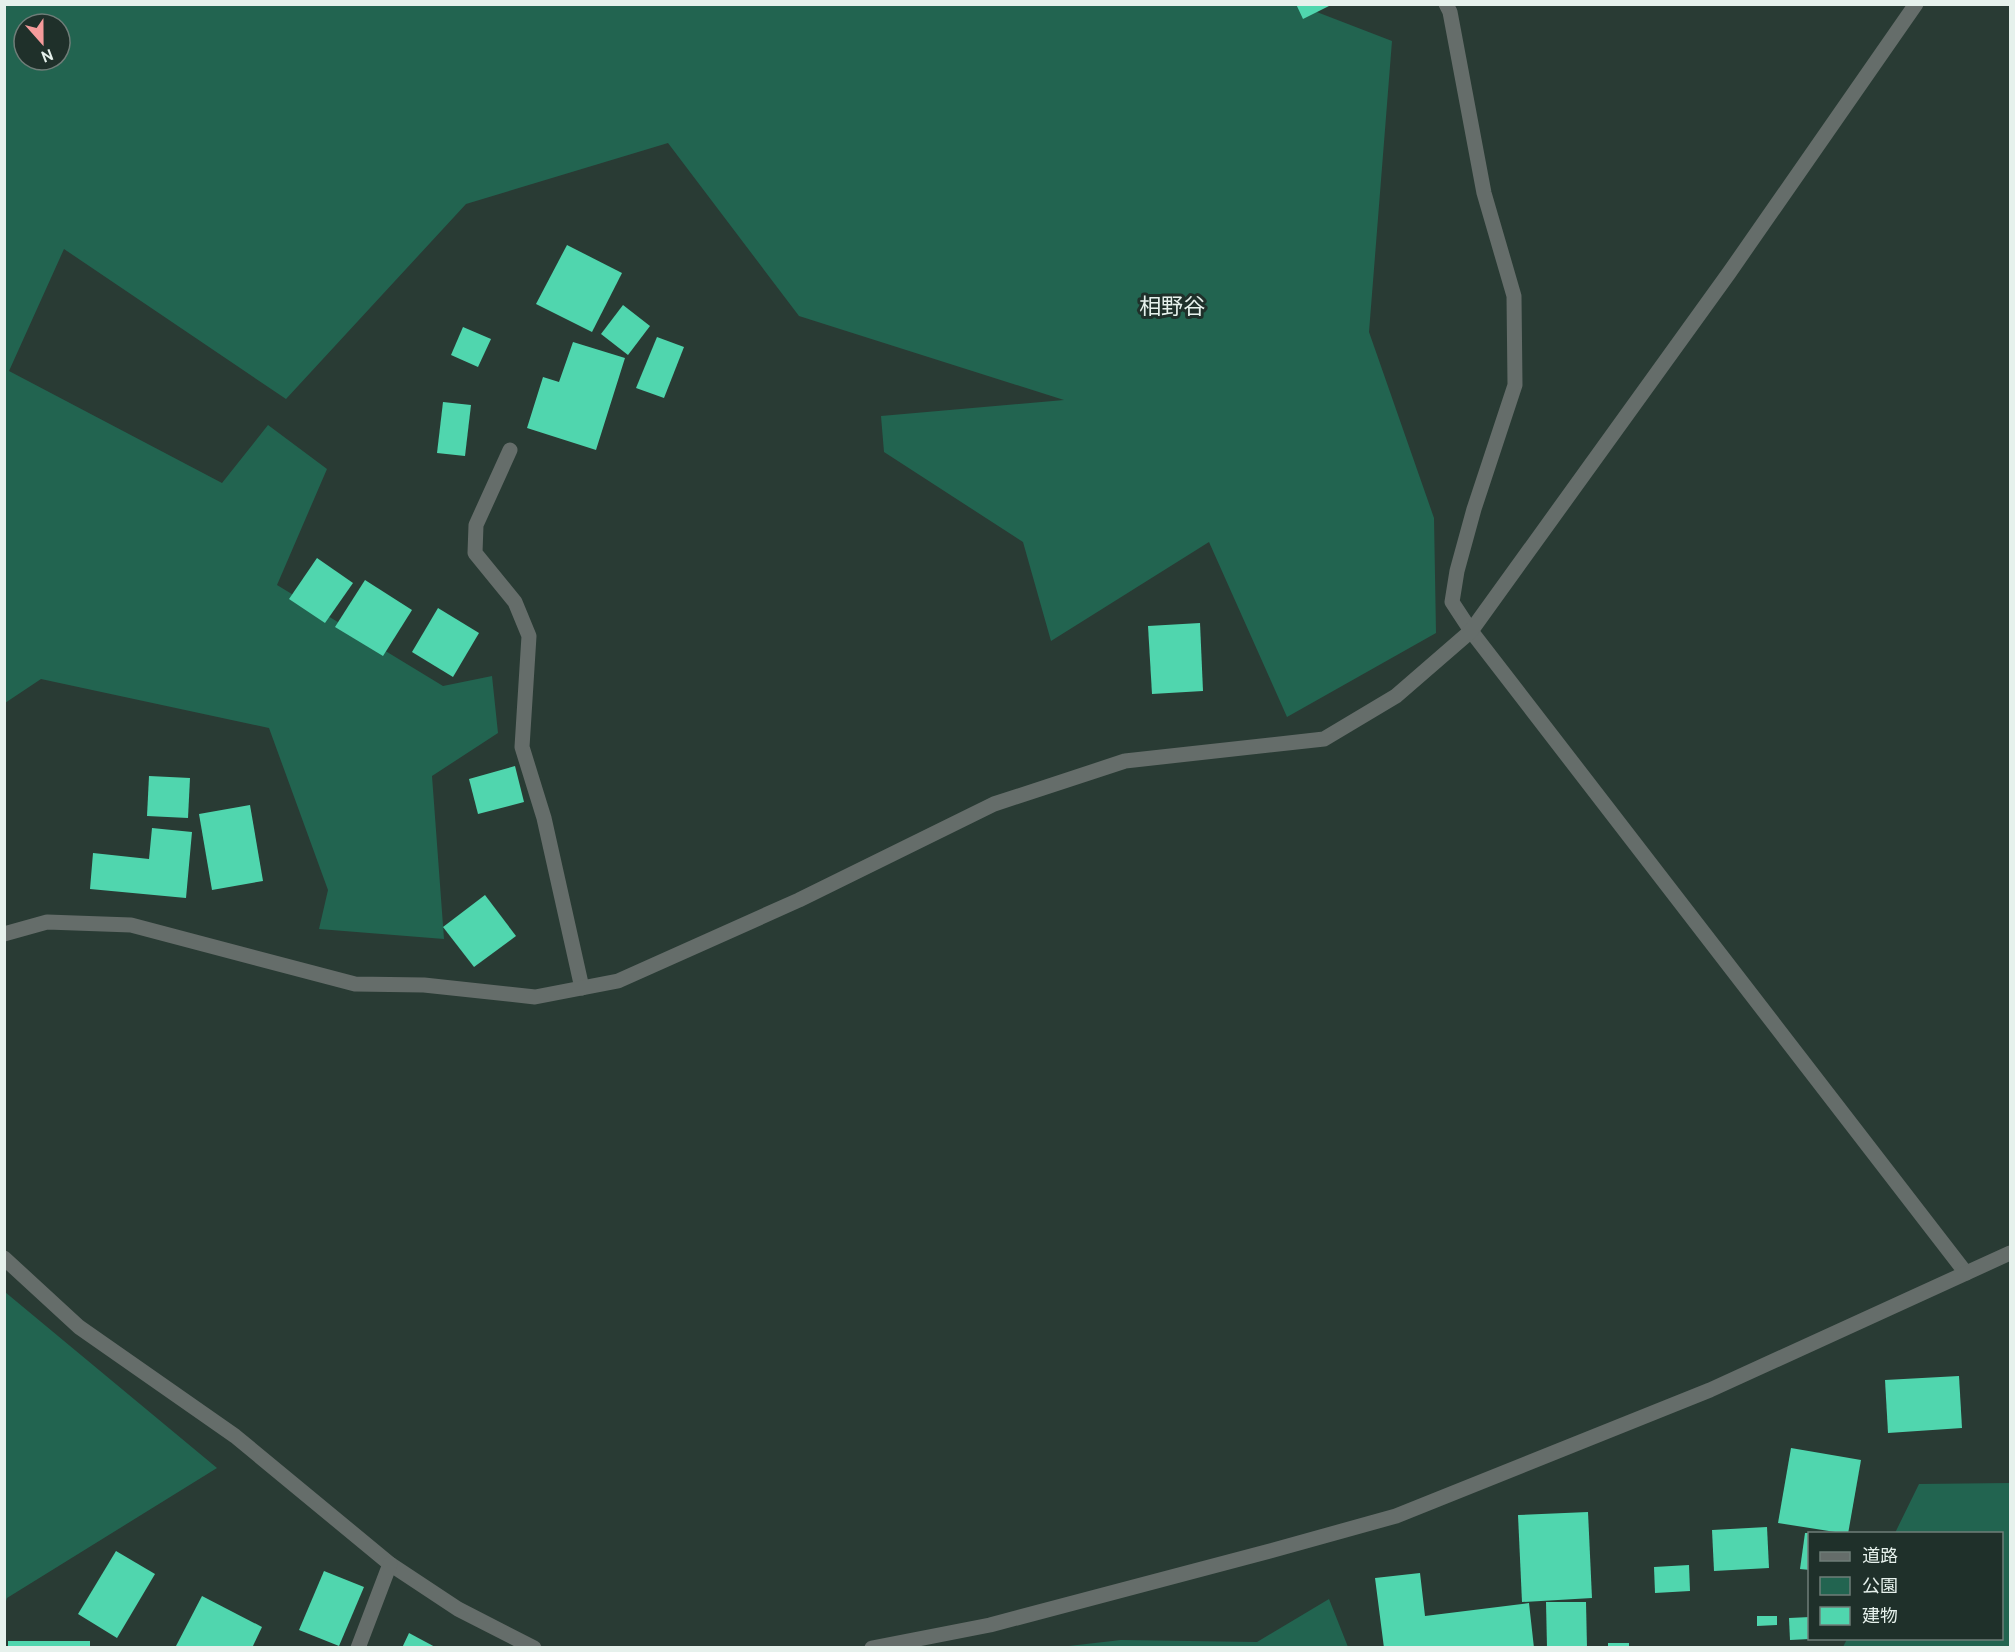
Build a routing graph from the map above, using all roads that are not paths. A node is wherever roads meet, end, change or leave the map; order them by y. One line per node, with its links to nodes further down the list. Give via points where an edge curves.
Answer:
1 (1446, 4): 4 (street, via 1484,193 1514,296 1515,385 1474,509 1452,602)
2 (1916, 4): 4 (street, via 1729,273)
3 (510, 450): 6 (street, via 476,525 475,553 515,602 529,636 522,747 544,818)
4 (1471, 631): 6 (street, via 1396,696 1324,739 1125,760 1059,782 994,804 799,900 618,981); 9 (street)
5 (4, 934): 6 (street, via 47,922 131,926 355,984 424,985 535,997)
6 (582, 988)
7 (2010, 1253): 9 (street)
8 (4, 1258): 10 (street, via 79,1327 235,1436)
9 (1966, 1273): 13 (street, via 1710,1390 1396,1515 990,1624)
10 (390, 1564): 11 (street); 12 (street, via 458,1609)
11 (358, 1647)
12 (534, 1647)
13 (872, 1647)

